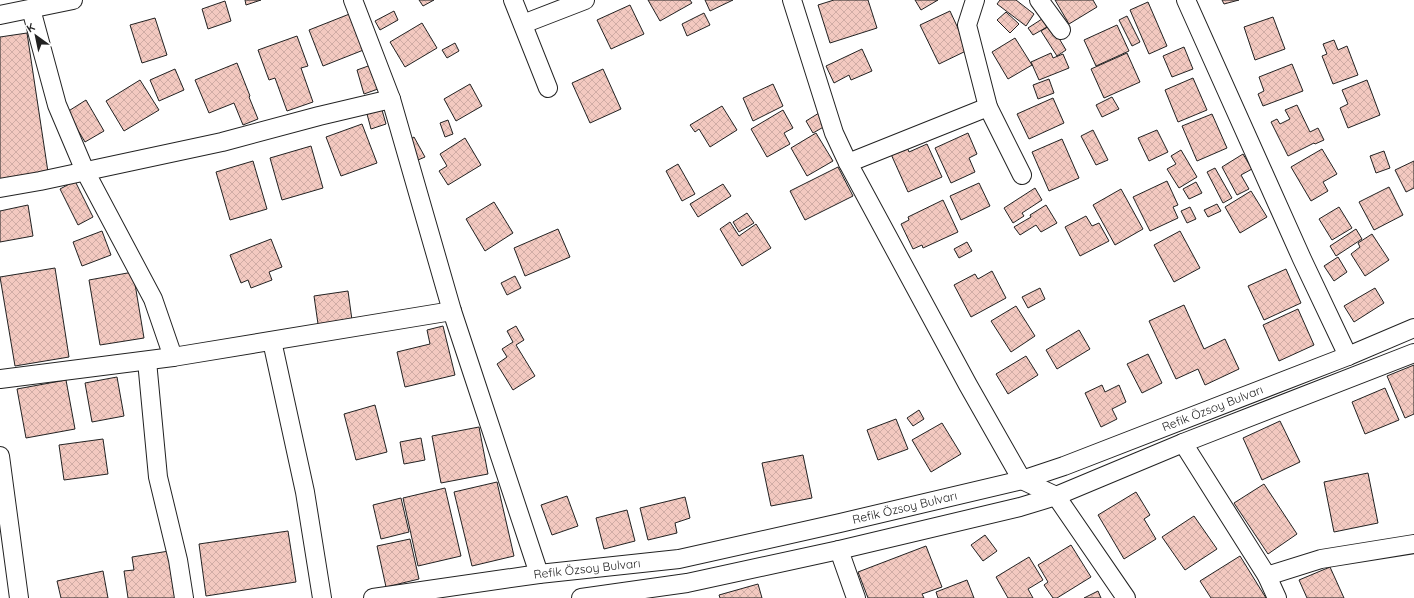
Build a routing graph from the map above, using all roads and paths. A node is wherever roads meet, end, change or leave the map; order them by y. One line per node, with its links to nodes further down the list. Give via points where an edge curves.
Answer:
1 (73, 0): 9 (street)
2 (353, 0): 14 (street)
3 (513, 0): 11 (street)
4 (585, 0): 11 (street)
5 (792, 0): 16 (street, via 834,134)
6 (975, 0): 15 (street, via 967,25)
7 (1039, 0): 12 (street)
8 (1186, 0): 24 (street)
9 (31, 9): 10 (street); 17 (street, via 57,105)
10 (0, 15)
11 (523, 24): 13 (street)
12 (1061, 30)
13 (548, 88)
14 (391, 99): 17 (street, via 222,142); 20 (street)
15 (988, 107): 16 (street); 18 (street)
16 (848, 163): 30 (street)
17 (85, 171): 19 (street); 25 (street, via 153,299)
18 (1022, 175)
19 (0, 188)
20 (452, 311): 22 (street); 34 (street)
21 (1414, 328): 24 (street, Refik Özsoy Bulvarı)
22 (272, 341): 25 (street); 39 (street, via 305,492)
23 (1414, 353): 28 (street, Refik Özsoy Bulvarı)
24 (1348, 356): 30 (street, Refik Özsoy Bulvarı)
25 (173, 357): 26 (street)
26 (147, 361): 27 (street); 38 (street, via 158,478 178,560)
27 (0, 379)
28 (1183, 443): 31 (street, Refik Özsoy Bulvarı); 35 (street)
29 (0, 456): 37 (street)
30 (1022, 480): 31 (street); 34 (street, Refik Özsoy Bulvarı, via 679,559)
31 (1056, 496): 33 (street, Refik Özsoy Bulvarı); 43 (street)
32 (1414, 544): 35 (street, via 1321,559)
33 (839, 550): 41 (street, Refik Özsoy Bulvarı, via 687,582); 42 (street)
34 (539, 574): 36 (street, Refik Özsoy Bulvarı)
35 (1267, 576): 44 (street)
36 (411, 595): 40 (street, Refik Özsoy Bulvarı)
37 (19, 598)
38 (184, 598)
39 (322, 598)
40 (372, 598)
41 (581, 598)
42 (856, 598)
43 (1126, 598)
44 (1277, 598)

